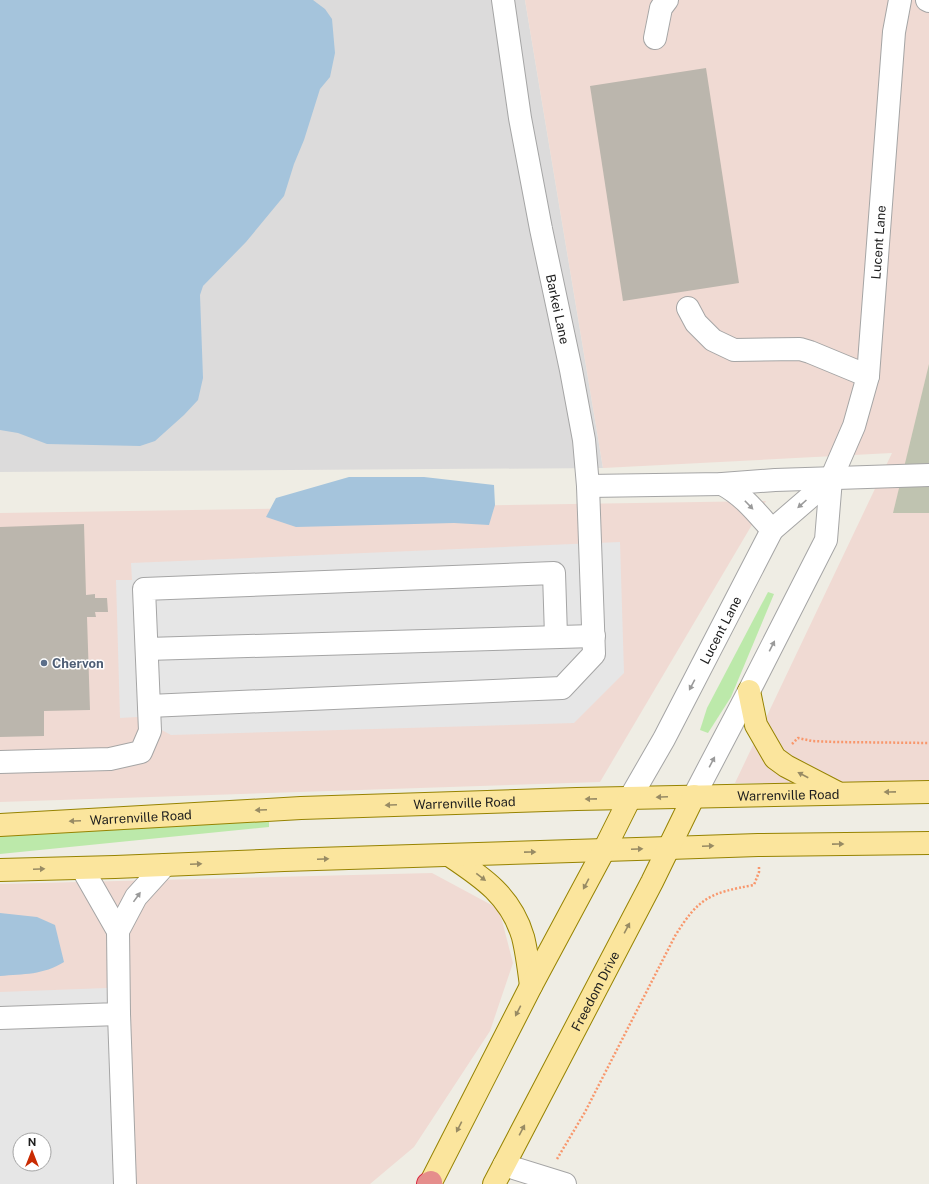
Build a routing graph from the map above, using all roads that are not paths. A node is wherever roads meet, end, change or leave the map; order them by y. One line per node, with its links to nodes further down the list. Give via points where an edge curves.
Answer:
1 (503, 0): 10 (street, Barkei Lane, via 520,118 584,440)
2 (667, 0): 4 (street, via 661,8)
3 (900, 0): 6 (street, Lucent Lane, via 894,32)
4 (655, 38)
5 (688, 308): 6 (street, via 696,323 713,340 734,350 800,349)
6 (868, 376): 8 (street, Lucent Lane, via 854,426)
7 (929, 475): 8 (street)
8 (831, 478): 9 (street); 11 (street, Lucent Lane, one-way to 11); 15 (street, Lucent Lane, one-way to 8, via 826,540)
9 (722, 484): 10 (street); 11 (street, one-way to 11, via 747,502)
10 (588, 486): 13 (street, Barkei Lane)
11 (772, 530): 21 (street, Lucent Lane, one-way to 21, via 664,739)
12 (556, 636): 13 (street); 14 (street); 14 (street, via 554,573 144,589)
13 (594, 636): 16 (street, Barkei Lane, via 594,654 562,688)
14 (147, 649): 16 (street)
15 (749, 691): 19 (main road, one-way to 15, via 775,758 756,726); 20 (street, Lucent Lane, one-way to 15)
16 (149, 706): 17 (street, via 150,732 141,752 110,759)
17 (0, 762)
18 (929, 792): 19 (main road, Warrenville Road, one-way to 19)
19 (837, 793): 20 (main road, Warrenville Road)
20 (694, 796): 21 (main road, Warrenville Road, one-way to 21); 24 (main road, Freedom Drive)
21 (630, 798): 22 (main road, Warrenville Road, one-way to 22, via 301,808); 25 (main road)
22 (0, 825)
23 (929, 843): 24 (main road, one-way to 23)
24 (669, 848): 25 (main road, one-way to 24); 34 (main road, Freedom Drive, one-way to 24)
25 (604, 850): 26 (main road, one-way to 25); 31 (main road, one-way to 31)
26 (449, 855): 27 (main road, one-way to 26); 31 (main road, one-way to 31, via 495,888 512,910 523,937)
27 (165, 865): 28 (main road); 30 (street, one-way to 27, via 136,897)
28 (82, 868): 29 (main road, one-way to 28); 30 (street)
29 (0, 870)
30 (118, 931): 32 (street)
31 (531, 986): 36 (main road, one-way to 36)
32 (119, 1014): 33 (street); 37 (street)
33 (0, 1018)
34 (499, 1174): 35 (street)
35 (556, 1181)
36 (430, 1183)
37 (125, 1184)

